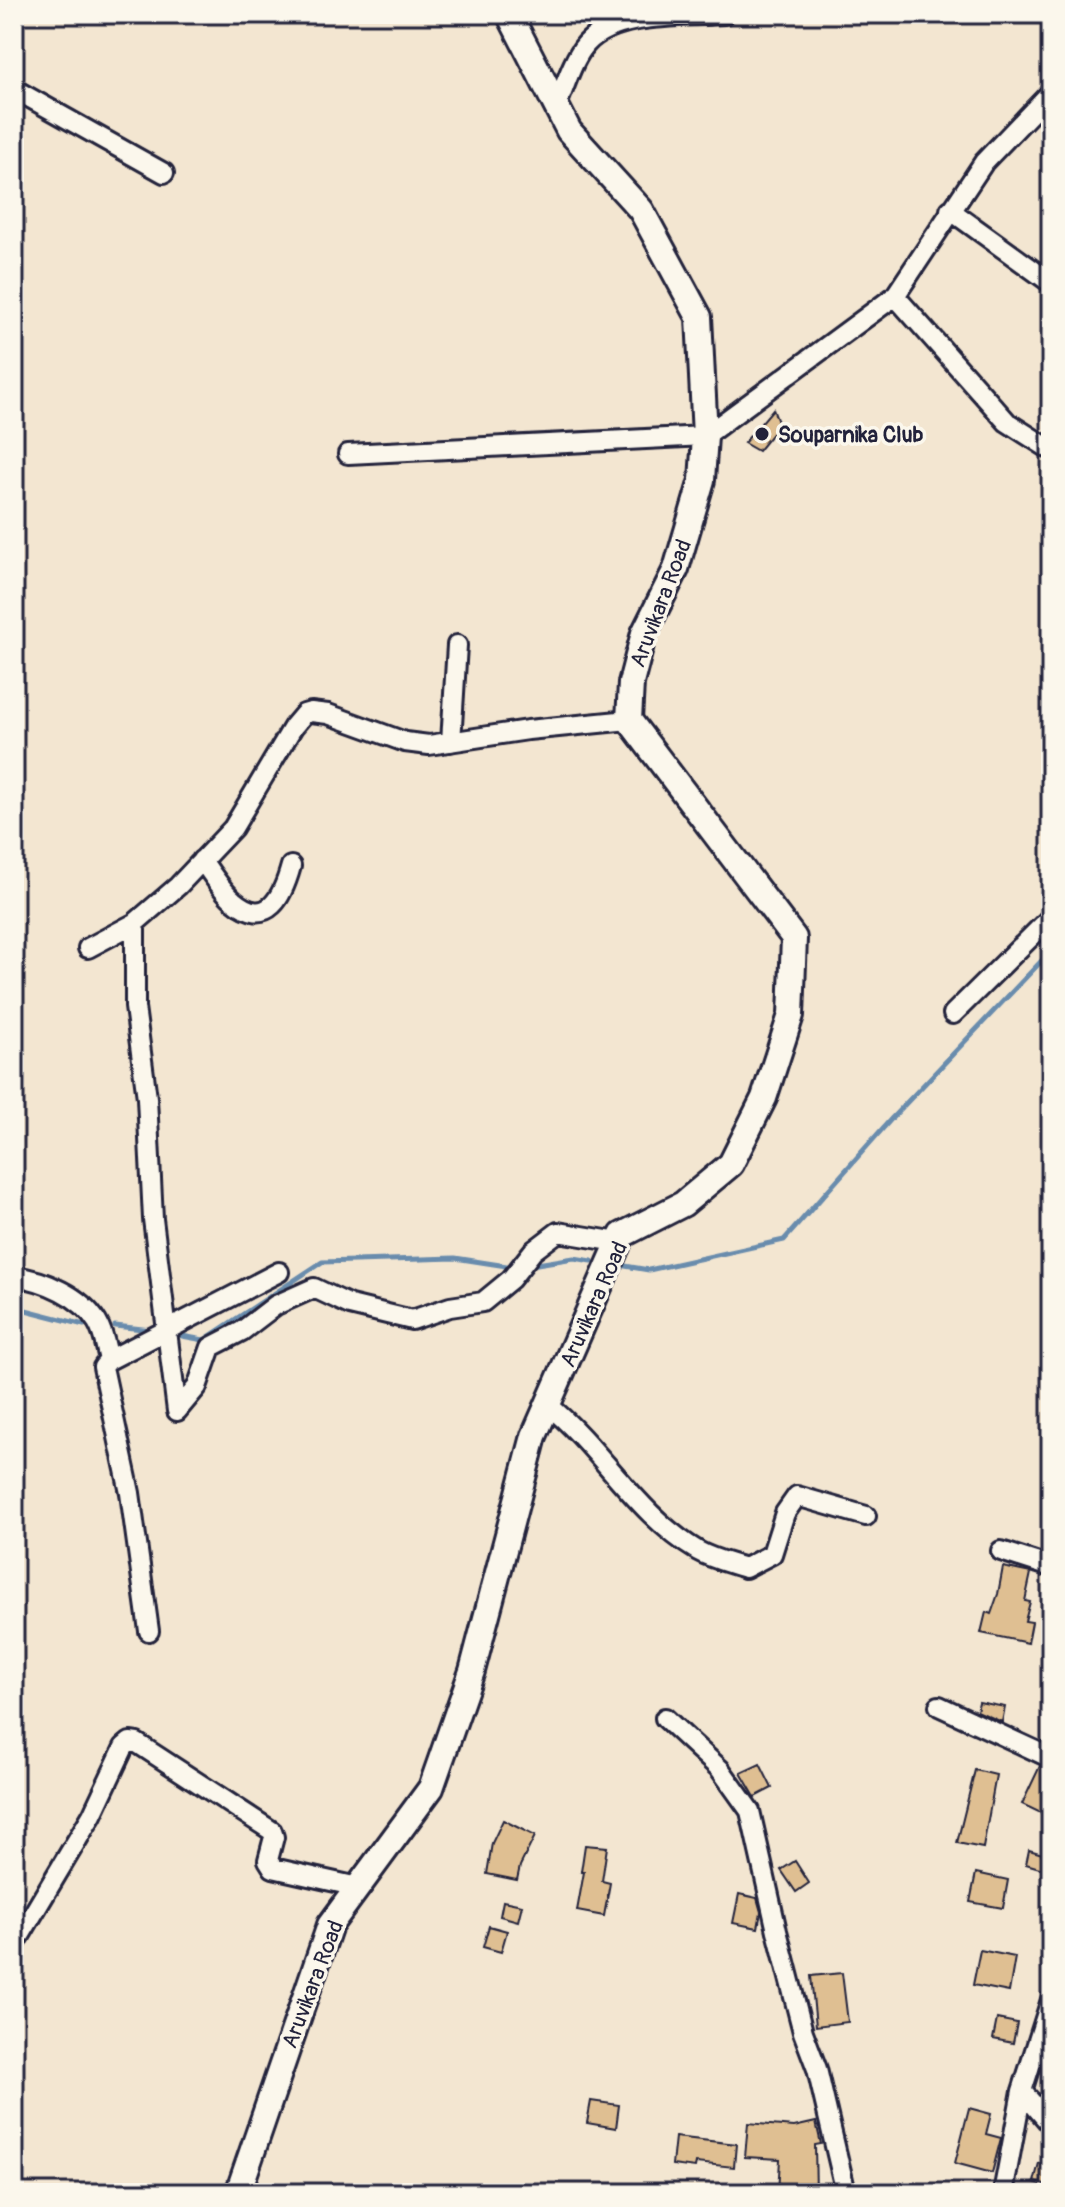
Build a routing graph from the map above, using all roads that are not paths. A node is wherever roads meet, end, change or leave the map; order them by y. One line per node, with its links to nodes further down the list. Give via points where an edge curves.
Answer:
1 (509, 14): 5 (main road, Aruvikara Road)
2 (724, 14): 5 (street, via 639,20 598,33 584,46)
3 (14, 89): 6 (street)
4 (1051, 92): 7 (street, via 984,162)
5 (556, 107): 10 (main road, Aruvikara Road, via 569,131 641,210 699,317)
6 (164, 173)
7 (950, 210): 8 (street); 9 (street)
8 (1051, 283)
9 (895, 296): 10 (street); 11 (street, via 1007,422)
10 (705, 436): 12 (street); 14 (main road, Aruvikara Road, via 702,480 676,569 644,633 631,683)
11 (1051, 450)
12 (348, 454)
13 (457, 645): 15 (street)
14 (629, 720): 15 (street); 22 (main road, Aruvikara Road, via 794,938 791,1015 764,1098 731,1164 683,1204 622,1235)
15 (451, 742): 16 (street, via 405,742 328,714 304,714 233,828)
16 (202, 860): 17 (street, via 231,899 258,910 278,901); 19 (street)
17 (291, 866)
18 (1051, 917): 21 (street)
19 (135, 923): 20 (street); 25 (street, via 135,1007)
20 (88, 948)
21 (953, 1014)
22 (618, 1242): 25 (street, via 558,1232 483,1302 412,1320 350,1305 314,1288 276,1305 211,1347 197,1387 177,1411); 27 (main road, Aruvikara Road)
23 (279, 1272): 25 (street)
24 (14, 1276): 26 (street, via 49,1285 84,1304 99,1324)
25 (167, 1330): 26 (street)
26 (109, 1360): 31 (street, via 102,1371 130,1493)
27 (548, 1405): 28 (street, via 574,1426 663,1527 701,1553 745,1568 772,1554 785,1513 797,1496); 35 (main road, Aruvikara Road, via 534,1436 472,1671 431,1788)
28 (866, 1516)
29 (1001, 1551): 30 (street)
30 (1051, 1567)
31 (149, 1631)
32 (939, 1706): 34 (street)
33 (665, 1718): 41 (street, via 720,1769 750,1811)
34 (1051, 1758)
35 (358, 1887): 36 (street, via 273,1868 268,1860 272,1831 130,1742); 40 (main road, Aruvikara Road, via 330,1925)
36 (14, 1946)
37 (1051, 2000): 38 (street)
38 (1022, 2091): 39 (street); 42 (street)
39 (1051, 2125)
40 (238, 2193)
41 (846, 2193)
42 (1003, 2193)

